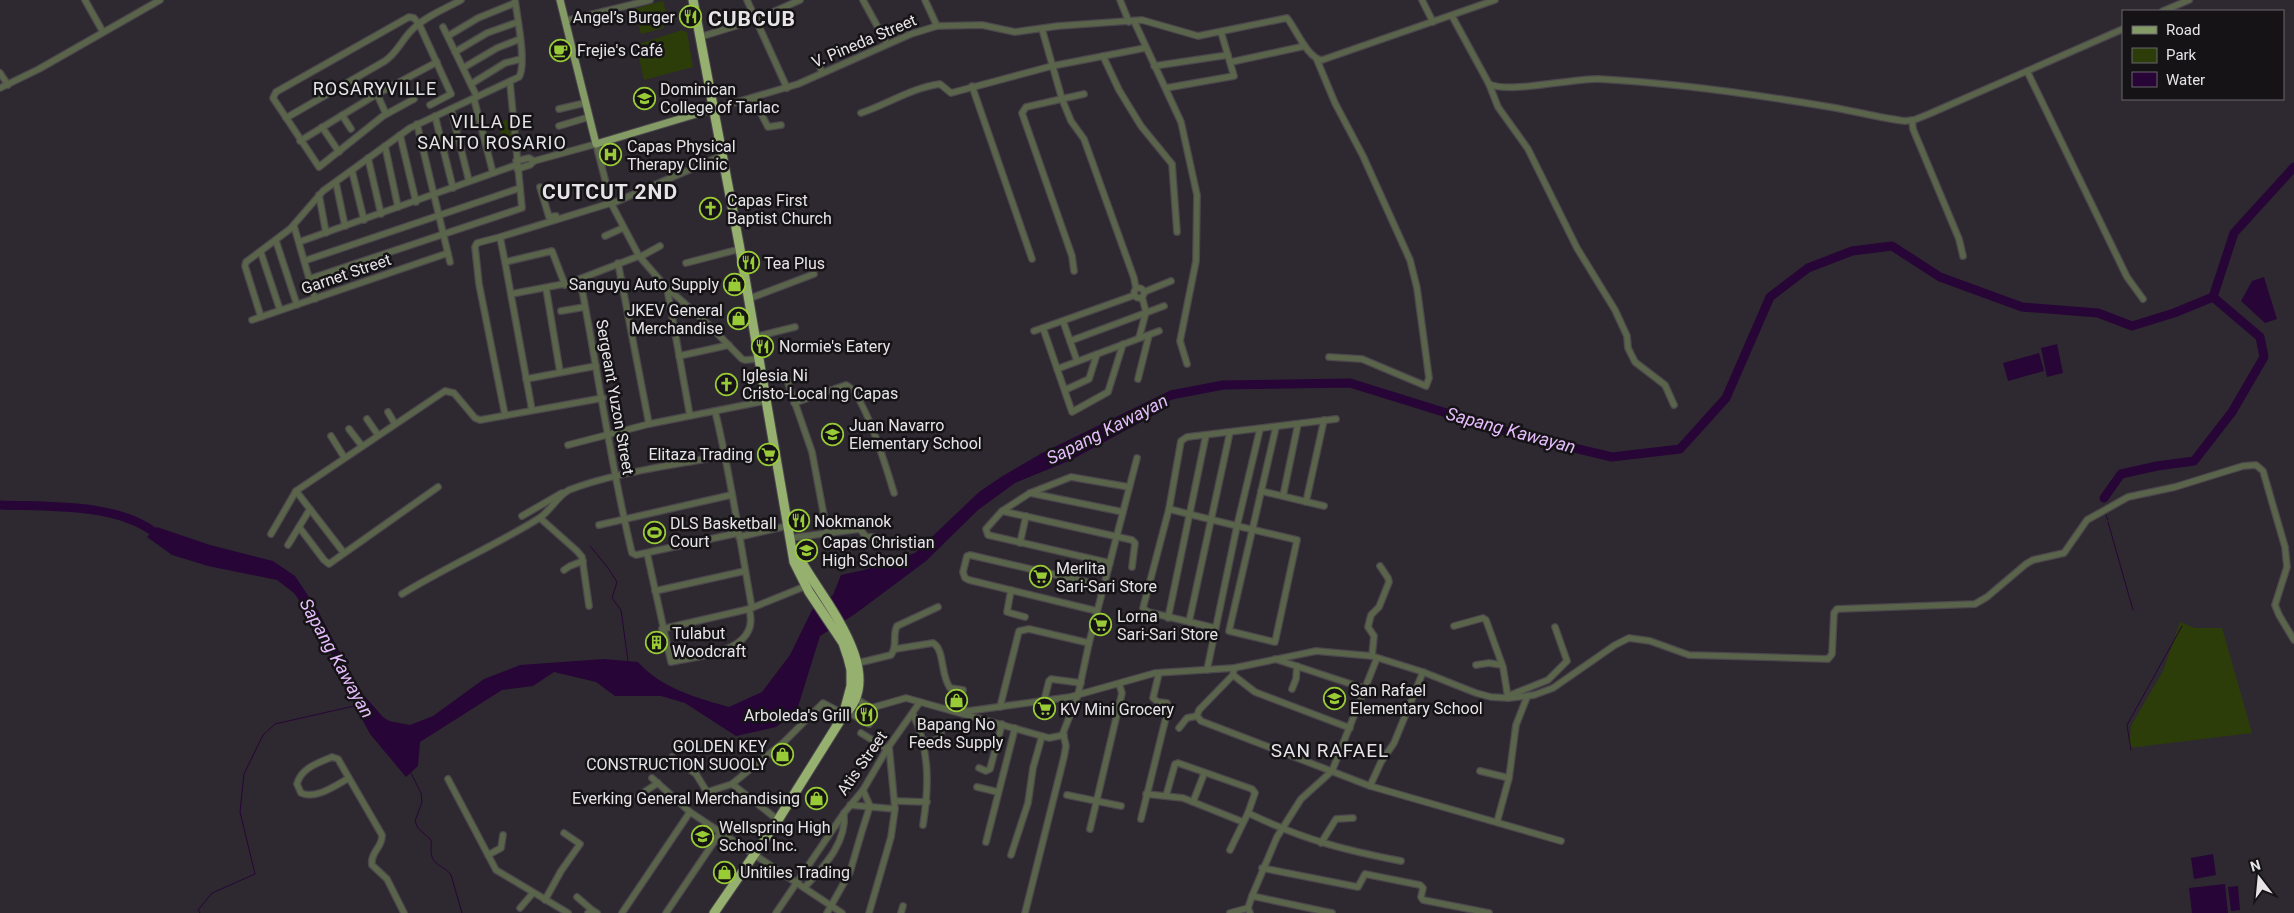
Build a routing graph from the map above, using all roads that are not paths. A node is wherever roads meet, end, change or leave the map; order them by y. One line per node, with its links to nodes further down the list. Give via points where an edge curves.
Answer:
1 (85, 0): 30 (street)
2 (160, 0): 30 (street)
3 (460, 0): 25 (street)
4 (560, 0): 21 (main road)
5 (613, 0): 17 (street)
6 (650, 0): 17 (street)
7 (693, 0): 33 (highway)
8 (747, 0): 20 (street)
9 (800, 0): 20 (street)
10 (863, 0): 35 (street)
11 (925, 0): 26 (street)
12 (1120, 0): 22 (street)
13 (1422, 0): 24 (street)
14 (1495, 0): 19 (street)
15 (2189, 0): 18 (street)
16 (515, 2): 23 (street); 32 (street)
17 (615, 9): 21 (street)
18 (2165, 10)
19 (1452, 16): 24 (street); 54 (street)
20 (755, 20): 33 (street); 58 (street)
21 (565, 21): 66 (main road)
22 (1132, 21): 28 (street, V. Pineda Street); 31 (street, V. Pineda Street, via 1148,21 1198,36); 37 (street)
23 (518, 22): 34 (street); 38 (street, via 487,33)
24 (1433, 22): 43 (street, via 1335,57)
25 (419, 24): 44 (street); 76 (street, via 395,54); 76 (street, via 414,18 405,18 276,92 273,98)
26 (937, 26): 28 (street, V. Pineda Street, via 982,25 1014,32); 35 (street, V. Pineda Street)
27 (443, 27): 32 (street)
28 (1042, 29): 46 (street)
29 (2122, 29): 49 (street)
30 (103, 32): 55 (street)
31 (1222, 32): 36 (street, V. Pineda Street, via 1287,18); 39 (street)
32 (448, 36): 38 (street)
33 (700, 37): 70 (highway)
34 (520, 39): 42 (street); 48 (street)
35 (887, 44): 51 (street, V. Pineda Street)
36 (1305, 46): 43 (street, V. Pineda Street); 45 (street)
37 (1145, 48): 40 (street); 47 (street)
38 (455, 52): 48 (street)
39 (1228, 55): 45 (street); 47 (street)
40 (1102, 56): 46 (street); 111 (street, via 1138,121 1172,164)
41 (817, 57): 51 (street)
42 (521, 58): 52 (street, via 521,74); 53 (street, via 505,63)
43 (1317, 60): 163 (street, V. Pineda Street, via 1410,260 1416,279 1429,378 1426,386 1362,359)
44 (437, 62): 60 (street); 67 (street, via 451,94)
45 (1230, 62): 59 (street, via 1232,78)
46 (1052, 66): 56 (street); 65 (street)
47 (1154, 66): 59 (street)
48 (463, 68): 53 (street)
49 (2026, 71): 77 (street); 141 (street, via 2127,276)
50 (0, 73): 55 (street)
51 (822, 73): 58 (street, V. Pineda Street)
52 (510, 83): 62 (street); 90 (street)
53 (471, 84): 62 (street)
54 (1489, 84): 77 (street, via 1510,87 1589,79 1668,84); 177 (street, via 1498,107 1528,149 1577,248 1614,310 1635,362 1665,385)
55 (8, 85): 57 (street)
56 (972, 86): 71 (street, via 951,92 940,84 934,85 909,91); 123 (street)
57 (0, 88)
58 (787, 88): 63 (street, V. Pineda Street)
59 (1166, 88): 166 (street, via 1183,129 1197,195 1196,261 1180,341)
60 (377, 94): 72 (street); 73 (street)
61 (1084, 94): 65 (street)
62 (476, 98): 68 (street); 92 (street)
63 (753, 98): 70 (street, V. Pineda Street); 79 (street, via 768,127)
64 (414, 99): 72 (street)
65 (1062, 99): 129 (street, via 1026,107 1022,113 1072,256); 137 (street, via 1071,121 1084,139)
66 (586, 103): 69 (street); 75 (main road)
67 (430, 105)
68 (451, 109): 74 (street); 93 (street)
69 (559, 109)
70 (713, 109): 85 (main road, V. Pineda Street); 88 (highway)
71 (861, 112)
72 (386, 114): 87 (street)
73 (342, 115): 81 (street); 82 (street)
74 (435, 116): 78 (street); 96 (street)
75 (589, 117): 80 (street); 85 (main road)
76 (286, 118): 84 (street)
77 (1912, 120): 121 (street)
78 (417, 124): 83 (street); 98 (street)
79 (780, 125)
80 (559, 126)
81 (322, 127): 84 (street); 87 (street)
82 (351, 129)
83 (400, 134): 86 (street); 100 (street)
84 (300, 140): 87 (street, via 318,167)
85 (596, 144): 90 (street, V. Pineda Street, via 534,161 529,158); 101 (street)
86 (385, 146): 89 (street); 102 (street)
87 (338, 152)
88 (721, 156): 101 (street); 118 (highway)
89 (368, 158): 91 (street); 103 (street)
90 (516, 165): 92 (street, V. Pineda Street); 97 (street)
91 (352, 171): 94 (street); 106 (street)
92 (493, 172): 93 (street, V. Pineda Street)
93 (469, 181): 96 (street, V. Pineda Street)
94 (336, 183): 99 (street); 108 (street)
95 (540, 187): 105 (street, via 549,217)
96 (452, 188): 98 (street, V. Pineda Street)
97 (520, 188): 104 (street); 112 (street, via 522,208)
98 (434, 195): 100 (street, V. Pineda Street); 104 (street)
99 (318, 196): 107 (street); 110 (street)
100 (416, 202): 102 (street, V. Pineda Street)
101 (611, 204): 105 (street); 109 (street)
102 (398, 207): 103 (street, V. Pineda Street)
103 (381, 214): 106 (street, V. Pineda Street)
104 (439, 216): 112 (street); 124 (street)
105 (560, 218): 113 (street)
106 (364, 220): 108 (street, V. Pineda Street)
107 (294, 226): 115 (street); 116 (street)
108 (345, 226): 110 (street, V. Pineda Street)
109 (622, 228): 114 (street); 122 (street)
110 (326, 232): 116 (street, V. Pineda Street)
111 (1177, 232)
112 (443, 234): 120 (street); 132 (street)
113 (500, 236): 126 (street); 181 (street, via 477,243 475,247)
114 (605, 236)
115 (276, 241): 119 (street); 142 (street)
116 (298, 242): 124 (street)
117 (660, 246): 122 (street)
118 (740, 249): 128 (street); 140 (highway)
119 (261, 253): 145 (street); 148 (street, via 245,266)
120 (448, 253): 125 (street); 139 (street, Garnet Street)
121 (1963, 256)
122 (639, 257): 127 (street); 135 (street)
123 (1032, 259)
124 (304, 261): 132 (street)
125 (450, 262)
126 (505, 262): 134 (street, via 552,251); 138 (street)
127 (618, 263): 131 (street); 187 (street)
128 (686, 263)
129 (1074, 271)
130 (814, 274): 140 (street)
131 (580, 279): 134 (street); 144 (street, Sergeant Yuzon Street)
132 (309, 280): 139 (street)
133 (1171, 281): 137 (street)
134 (564, 284): 136 (street)
135 (666, 287): 160 (street); 162 (street)
136 (546, 288): 138 (street); 169 (street)
137 (1139, 292): 147 (street); 150 (street)
138 (511, 294): 170 (street)
139 (315, 298): 142 (street, Garnet Street)
140 (748, 298): 156 (highway)
141 (2144, 299)
142 (297, 305): 145 (street, Garnet Street)
143 (1164, 306): 147 (street)
144 (585, 307): 146 (street); 167 (street, Sergeant Yuzon Street)
145 (280, 310): 148 (street, Garnet Street)
146 (561, 310)
147 (1146, 312): 157 (street); 158 (street)
148 (262, 317): 149 (street, Garnet Street)
149 (252, 320)
150 (1063, 321): 152 (street); 158 (street)
151 (795, 327): 156 (street)
152 (1042, 328): 153 (street); 168 (street)
153 (1034, 331)
154 (1159, 331): 155 (street)
155 (1149, 335): 157 (street); 171 (street)
156 (754, 337): 164 (highway)
157 (1139, 338): 159 (street)
158 (1070, 341): 165 (street)
159 (1123, 344): 161 (street); 173 (street, via 1108,392 1072,412)
160 (729, 345): 162 (street); 164 (street, via 745,360)
161 (1097, 354): 165 (street); 173 (street, via 1089,379)
162 (679, 356): 182 (street)
163 (1329, 357)
164 (758, 359): 175 (highway)
165 (1077, 361): 168 (street)
166 (1187, 364)
167 (596, 366): 169 (street); 174 (street, Sergeant Yuzon Street)
168 (1057, 369): 173 (street)
169 (560, 372): 170 (street)
170 (526, 379): 178 (street)
171 (1138, 379)
172 (787, 380): 176 (street)
173 (1065, 390)
174 (603, 398): 178 (street); 193 (street, Sergeant Yuzon Street)
175 (765, 401): 179 (street); 225 (highway)
176 (794, 403): 208 (street, via 846,386 851,388 878,443); 229 (street, via 815,464)
177 (1674, 405)
178 (532, 410): 181 (street)
179 (716, 410): 182 (street); 199 (street)
180 (388, 412): 186 (street)
181 (506, 414): 186 (street, via 478,419 448,390)
182 (690, 416): 187 (street)
183 (367, 419): 194 (street)
184 (1336, 419): 185 (street)
185 (1324, 420): 188 (street); 212 (street)
186 (395, 424): 194 (street)
187 (650, 424): 193 (street)
188 (1298, 424): 189 (street); 211 (street)
189 (1276, 427): 191 (street); 206 (street)
190 (349, 429): 198 (street)
191 (1260, 429): 192 (street); 226 (street)
192 (1230, 432): 195 (street); 223 (street)
193 (607, 434): 197 (street); 202 (street, Sergeant Yuzon Street)
194 (378, 435): 198 (street)
195 (1206, 435): 215 (street, via 1181,441); 218 (street)
196 (331, 436): 200 (street)
197 (568, 445)
198 (362, 446): 200 (street)
199 (726, 455): 202 (street); 210 (street)
200 (344, 457): 205 (street)
201 (1137, 458): 204 (street)
202 (615, 477): 207 (street); 222 (street, Sergeant Yuzon Street)
203 (438, 487): 237 (street)
204 (1129, 487): 209 (street, via 1071,477); 217 (street)
205 (296, 491): 214 (street); 230 (street)
206 (1261, 491): 211 (street); 228 (street)
207 (566, 492): 219 (street); 221 (street)
208 (894, 493)
209 (1030, 493): 216 (street); 217 (street)
210 (731, 495): 222 (street); 231 (street)
211 (1283, 496): 212 (street)
212 (1306, 502): 213 (street)
213 (1324, 506)
214 (310, 509): 227 (street); 237 (street)
215 (1169, 509): 218 (street); 255 (street, via 1144,608)
216 (1002, 511): 220 (street); 235 (street, via 986,533)
217 (1123, 512): 232 (street)
218 (1190, 514): 223 (street); 255 (street)
219 (522, 516)
220 (1026, 516): 232 (street); 235 (street)
221 (540, 518): 239 (street, via 577,551); 249 (street)
222 (624, 519): 224 (street); 238 (street, Sergeant Yuzon Street, via 632,554)
223 (1210, 519): 226 (street); 256 (street)
224 (599, 525)
225 (787, 526): 231 (street); 233 (highway)
226 (1237, 526): 228 (street); 259 (street)
227 (299, 527): 236 (street); 237 (street, via 327,563)
228 (1252, 529): 228 (street, via 1297,540 1274,642 1229,631)
229 (827, 532): 233 (street); 234 (street, via 860,529 866,538 874,537)
230 (271, 534)
231 (739, 535): 238 (street); 244 (street)
232 (1117, 536): 240 (street); 242 (street, via 1135,541)
233 (790, 538): 246 (highway, via 794,562)
234 (879, 541)
235 (1020, 542): 240 (street)
236 (288, 545)
237 (344, 553)
238 (647, 553): 248 (street)
239 (583, 561): 243 (street); 250 (street)
240 (1110, 564): 245 (street)
241 (1380, 566): 265 (street, via 1389,582 1368,627 1374,636)
242 (1132, 567)
243 (564, 570)
244 (745, 570): 248 (street); 252 (street)
245 (1104, 586): 247 (street, via 967,556 962,572 965,578); 253 (street)
246 (810, 588): 252 (street); 262 (highway)
247 (1011, 590): 253 (street); 254 (street, via 1006,612)
248 (656, 591): 260 (street)
249 (402, 594)
250 (589, 606)
251 (938, 608): 264 (street, via 897,626 894,630)
252 (751, 609): 260 (street); 260 (street, via 750,628 741,642 671,662)
253 (1098, 611): 263 (street)
254 (1025, 617)
255 (1168, 618): 256 (street)
256 (1189, 622): 259 (street)
257 (1454, 626): 269 (street, via 1484,618)
258 (1555, 627): 282 (street, via 1567,661 1548,680)
259 (1215, 628): 272 (street)
260 (662, 630)
261 (2294, 640): 283 (street, via 2278,615 2276,605 2287,567 2285,547 2263,471 2256,465 2128,498 2087,520 2064,553 2026,564 1975,604 1837,609 1834,613 1832,654 1828,658 1689,655 1656,642 1630,638 1553,688)
262 (846, 641): 267 (highway); 289 (highway, via 851,686)
263 (1089, 643): 276 (street); 287 (street, via 1029,629 1019,631)
264 (895, 649): 267 (street, via 891,654); 280 (street, via 937,645 946,684)
265 (1375, 657): 266 (street, via 1316,651); 273 (street); 278 (street)
266 (1275, 658): 270 (street); 271 (street)
267 (858, 663): 284 (highway)
268 (1476, 665): 269 (street)
269 (1502, 665): 282 (street)
270 (1297, 666): 278 (street); 279 (street)
271 (1234, 668): 272 (street); 275 (street)
272 (1207, 670): 274 (street)
273 (1423, 672): 282 (street, via 1476,693); 314 (street, via 1394,743 1380,762)
274 (1159, 673): 277 (street); 318 (street, via 1153,698 1167,703 1168,710)
275 (1233, 675): 291 (street); 296 (street, via 1255,692)
276 (1081, 683): 281 (street); 285 (street, via 1051,679)
277 (1119, 684): 281 (street); 323 (street, via 1122,694)
278 (1366, 688): 296 (street)
279 (1292, 689)
280 (963, 690)
281 (1078, 695): 285 (street); 299 (street)
282 (1508, 697): 283 (street)
283 (1526, 697): 310 (street, via 1516,725)
284 (855, 698): 286 (street, via 870,708 906,698); 289 (highway)
285 (1044, 701): 287 (street)
286 (920, 702): 288 (street); 290 (street, Atis Street)
287 (1000, 707): 288 (street)
288 (961, 712): 293 (street)
289 (845, 713): 292 (street); 313 (street, via 823,703 784,742); 335 (highway)
290 (913, 714): 301 (street); 302 (street, Atis Street)
291 (1197, 716): 295 (street, via 1187,718); 305 (street, via 1201,721)
292 (869, 724)
293 (1002, 724): 294 (street); 304 (street, via 990,769)
294 (1015, 728): 300 (street); 317 (street)
295 (1179, 728)
296 (1350, 728): 305 (street)
297 (861, 733): 302 (street)
298 (941, 733): 301 (street, via 937,740)
299 (1064, 735): 300 (street); 375 (street, via 1064,757)
300 (1042, 736): 350 (street, via 1028,803)
301 (923, 741): 324 (street, via 928,775)
302 (888, 748): 316 (street, Atis Street); 322 (street)
303 (672, 757): 313 (street, via 696,774 708,792)
304 (979, 768)
305 (1332, 771): 314 (street); 340 (street, via 1301,799)
306 (1480, 771): 310 (street)
307 (1204, 774): 321 (street, via 1176,763); 325 (street); 332 (street, via 1252,789 1255,793)
308 (349, 778): 308 (street, via 338,759 332,757 306,770 299,777 298,784 301,793 310,795); 365 (street, via 382,835 373,854 372,865 387,879)
309 (652, 778): 312 (street)
310 (1509, 778): 337 (street)
311 (448, 779): 348 (street)
312 (658, 783): 320 (street); 330 (street)
313 (732, 784): 335 (street)
314 (1370, 786): 337 (street)
315 (978, 787): 317 (street)
316 (864, 790): 326 (street, Atis Street); 327 (street)
317 (998, 792): 344 (street)
318 (1146, 794): 321 (street); 334 (street)
319 (1067, 795): 323 (street)
320 (638, 796)
321 (1166, 796): 325 (street)
322 (895, 801): 324 (street); 329 (street)
323 (1096, 801): 328 (street); 339 (street)
324 (927, 802): 338 (street)
325 (1193, 802): 336 (street)
326 (850, 805): 327 (street); 331 (street, Atis Street)
327 (870, 806): 329 (street); 359 (street, via 850,872)
328 (1121, 806)
329 (895, 809): 373 (street, via 891,837)
330 (690, 812): 342 (street); 367 (street)
331 (844, 813): 353 (street, Atis Street); 354 (street, via 843,835 834,852)
332 (1248, 813): 336 (street); 340 (street)
333 (1352, 818): 346 (street, via 1336,818)
334 (1141, 819)
335 (778, 820): 349 (highway)
336 (1243, 822): 347 (street)
337 (1497, 822): 345 (street)
338 (923, 825)
339 (1090, 829)
340 (1282, 829): 346 (street); 352 (street)
341 (564, 833): 358 (street, via 580,844)
342 (720, 833): 349 (street); 368 (street)
343 (503, 835): 348 (street, via 501,848)
344 (986, 842)
345 (1561, 842)
346 (1321, 843): 351 (street)
347 (1230, 850)
348 (488, 855): 355 (street, via 496,870)
349 (753, 855): 353 (street); 369 (highway)
350 (1011, 855)
351 (1401, 861)
352 (1262, 868): 357 (street); 378 (street, via 1358,887 1365,874 1402,881 1422,886 1423,900)
353 (797, 882): 354 (street); 370 (street, Atis Street)
354 (805, 887): 359 (street)
355 (533, 893): 358 (street); 361 (street)
356 (577, 896): 363 (street)
357 (1252, 896): 362 (street); 377 (street)
358 (545, 900): 366 (street)
359 (832, 906): 371 (street); 372 (street)
360 (903, 906): 374 (street)
361 (520, 908)
362 (1249, 910): 364 (street)
363 (592, 912)
364 (1237, 912): 376 (street)
365 (404, 913)
366 (568, 913)
367 (622, 913)
368 (666, 913)
369 (714, 913)
370 (776, 913)
371 (827, 913)
372 (842, 913)
373 (869, 913)
374 (901, 913)
375 (1025, 913)
376 (1230, 913)
377 (1332, 913)
378 (1486, 913)

